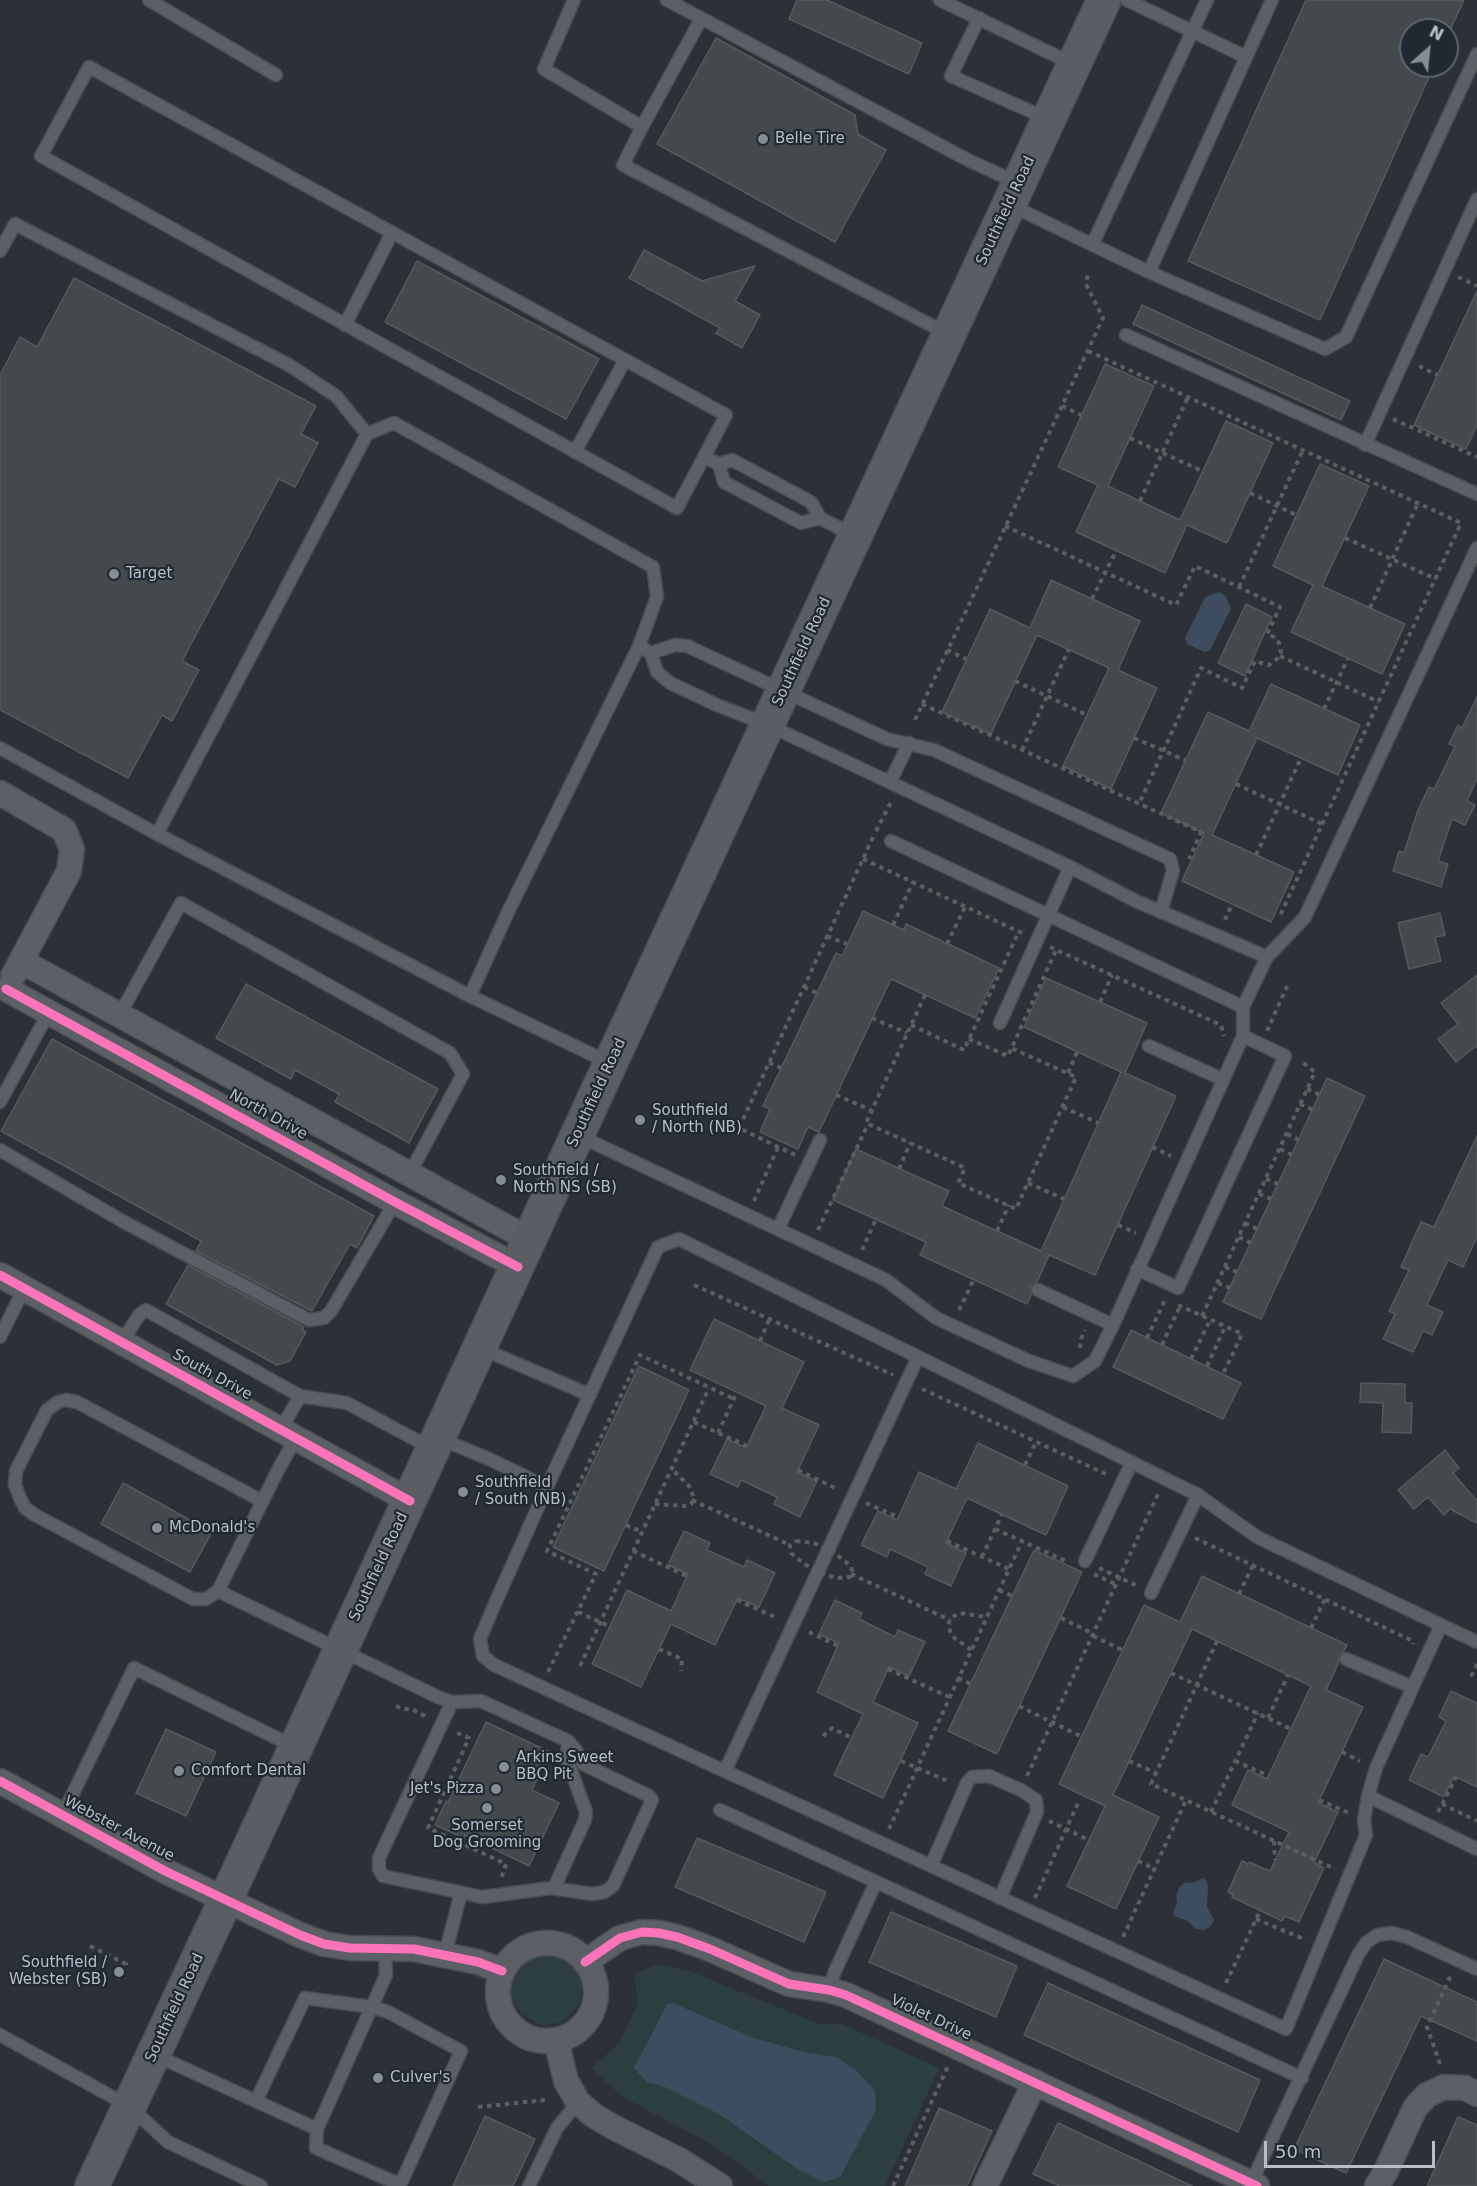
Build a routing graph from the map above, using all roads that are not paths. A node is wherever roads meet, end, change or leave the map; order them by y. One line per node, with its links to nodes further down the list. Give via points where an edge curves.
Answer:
1 (149, 0): 16 (lane)
2 (574, 0): 18 (lane, via 544,69)
3 (667, 0): 11 (lane)
4 (940, 0): 9 (lane)
5 (1104, 0): 15 (main road, Southfield Road)
6 (1126, 0): 12 (lane)
7 (1207, 0): 12 (lane)
8 (1272, 0): 14 (lane)
9 (954, 3): 10 (lane)
10 (979, 18): 15 (lane); 17 (lane, via 951,76)
11 (702, 19): 18 (lane); 19 (lane, via 966,159)
12 (1193, 30): 14 (lane); 22 (lane)
13 (1477, 54): 24 (lane, via 1346,337 1325,350)
14 (1246, 57): 24 (lane)
15 (1075, 64): 17 (main road, Southfield Road)
16 (276, 75)
17 (1049, 119): 19 (main road, Southfield Road)
18 (642, 127): 26 (lane, via 623,165)
19 (1014, 194): 22 (lane); 26 (main road, Southfield Road)
20 (1477, 200): 30 (lane)
21 (392, 233): 25 (lane); 25 (lane, via 89,67 40,156); 28 (lane)
22 (1093, 243): 24 (lane)
23 (0, 251): 29 (lane, via 15,224 289,365 336,396)
24 (1149, 272)
25 (345, 325): 31 (lane)
26 (949, 334): 36 (main road, Southfield Road)
27 (1126, 335): 30 (lane)
28 (625, 360): 31 (lane); 32 (lane, via 726,415)
29 (367, 434): 38 (lane, via 394,423 653,567 657,597); 46 (lane)
30 (1365, 444): 34 (lane)
31 (575, 452): 32 (lane, via 677,508)
32 (704, 457): 33 (lane)
33 (719, 464): 35 (lane, via 732,460 811,502); 35 (lane, via 724,482 801,522)
34 (1477, 494)
35 (820, 518): 36 (lane)
36 (856, 536): 40 (main road, Southfield Road)
37 (1477, 548): 51 (lane, via 1305,917)
38 (639, 646): 39 (lane); 54 (lane)
39 (651, 653): 40 (lane, via 675,645 687,646); 41 (lane, via 657,672 670,683)
40 (784, 691): 41 (main road, Southfield Road); 42 (lane, via 887,739)
41 (768, 725): 44 (lane); 62 (main road, Southfield Road)
42 (909, 743): 44 (lane); 49 (lane, via 934,750 1170,859 1173,870)
43 (0, 748): 46 (lane)
44 (890, 783): 48 (lane)
45 (0, 793): 52 (street, North Drive, via 64,830 72,849 69,871)
46 (157, 834): 54 (lane)
47 (891, 841): 50 (lane)
48 (1070, 867): 49 (lane); 50 (lane)
49 (1161, 912): 51 (lane)
50 (1049, 915): 55 (lane); 58 (lane)
51 (1267, 957): 55 (lane)
52 (21, 961): 53 (street, North Drive); 57 (street, North Drive)
53 (3, 994): 56 (street, North Drive)
54 (470, 996): 62 (lane)
55 (1244, 1007): 59 (lane)
56 (49, 1012): 60 (street, North Drive); 64 (lane)
57 (119, 1016): 60 (street); 68 (street, North Drive); 68 (lane, via 181,903 450,1053 463,1074)
58 (1000, 1023)
59 (1243, 1036): 63 (lane); 72 (lane, via 1285,1056 1178,1288)
60 (104, 1042): 69 (street, North Drive)
61 (1149, 1046): 63 (lane)
62 (610, 1064): 65 (main road, Southfield Road)
63 (1222, 1079): 72 (lane)
64 (0, 1102)
65 (578, 1136): 70 (lane); 71 (main road, Southfield Road)
66 (820, 1140): 70 (lane)
67 (0, 1150): 69 (lane, via 124,1222 309,1320 324,1318 331,1311)
68 (409, 1175): 69 (street); 71 (street, North Drive)
69 (395, 1202): 71 (street, North Drive)
70 (778, 1229): 76 (lane, via 886,1280 936,1318 1029,1361 1073,1376 1095,1360)
71 (524, 1253): 79 (main road, Southfield Road)
72 (1137, 1269): 76 (lane)
73 (0, 1275): 74 (street, South Drive)
74 (24, 1288): 77 (lane); 78 (street, South Drive)
75 (1038, 1290): 76 (lane)
76 (1113, 1325)
77 (0, 1336)
78 (122, 1342): 82 (lane, via 146,1310); 83 (street, South Drive)
79 (480, 1348): 81 (lane); 84 (main road, Southfield Road)
80 (918, 1357): 81 (lane, via 679,1239 658,1247); 85 (lane); 101 (lane)
81 (590, 1395): 86 (lane)
82 (300, 1396): 83 (lane); 84 (lane, via 347,1403)
83 (288, 1434): 88 (lane); 89 (street, South Drive)
84 (437, 1443): 86 (lane); 89 (main road, Southfield Road)
85 (1132, 1462): 87 (lane); 90 (lane)
86 (547, 1487): 101 (lane, via 480,1639 483,1656 494,1665)
87 (1198, 1495): 92 (lane); 93 (lane, via 1257,1537)
88 (262, 1501): 91 (lane); 91 (lane, via 77,1402 66,1400 47,1410 16,1472 20,1498 35,1515 193,1599 206,1599)
89 (410, 1501): 95 (main road, Southfield Road)
90 (1081, 1565)
91 (218, 1592): 95 (lane)
92 (1151, 1593)
93 (1441, 1625): 94 (lane); 97 (lane)
94 (1477, 1642)
95 (340, 1649): 98 (lane); 100 (main road, Southfield Road)
96 (1346, 1659): 97 (lane)
97 (1412, 1687): 103 (lane, via 1376,1768)
98 (452, 1702): 99 (lane, via 481,1701); 110 (lane, via 379,1858 379,1869 383,1876)
99 (568, 1741): 109 (lane, via 567,1759 586,1812); 109 (lane, via 583,1764 652,1800 613,1886 593,1894)
100 (295, 1747): 105 (lane, via 134,1668); 112 (main road, Southfield Road)
101 (725, 1771): 107 (lane)
102 (0, 1781): 105 (street, Webster Avenue)
103 (1368, 1796): 106 (lane); 111 (lane, via 1366,1835 1286,2029)
104 (720, 1810): 108 (lane)
105 (62, 1816): 112 (street, Webster Avenue)
106 (1477, 1848)
107 (931, 1866): 111 (lane); 111 (lane, via 972,1777 989,1776 1021,1790 1038,1805)
108 (876, 1882): 118 (lane); 123 (lane)
109 (554, 1888): 110 (lane, via 482,1898)
110 (461, 1893): 114 (lane)
111 (1000, 1898)
112 (226, 1899): 113 (street, Webster Avenue, via 324,1944); 122 (main road, Southfield Road)
113 (385, 1947): 114 (street, Webster Avenue); 119 (lane, via 386,1975)
114 (445, 1954): 117 (street, Webster Avenue)
115 (585, 1962): 117 (street, via 564,1946 548,1943 518,1952); 118 (street, Violet Drive, via 620,1938 642,1932 659,1933 710,1949 789,1984); 121 (street, via 596,1997 591,2012 571,2035)
116 (1477, 1969): 123 (lane, via 1407,1937 1377,1935 1358,1955)
117 (502, 1971): 121 (street, via 498,1994 501,2011 510,2025 531,2038)
118 (829, 1990): 124 (street, Violet Drive)
119 (372, 2007): 126 (lane, via 305,1998); 129 (lane); 129 (lane, via 461,2051 402,2181 394,2182 316,2148)
120 (0, 2035): 128 (lane)
121 (555, 2040): 127 (street, via 566,2081)
122 (153, 2054): 126 (lane); 128 (main road, Southfield Road)
123 (1302, 2078): 130 (lane)
124 (1035, 2082): 130 (street, Violet Drive); 135 (street)
125 (1477, 2094): 136 (street, via 1466,2088 1444,2087 1427,2095 1416,2108)
126 (256, 2101): 129 (lane)
127 (578, 2102): 133 (lane, via 557,2128); 134 (street, via 613,2127)
128 (129, 2106): 131 (main road, Southfield Road); 132 (lane, via 168,2142)
129 (317, 2129)
130 (1254, 2185)
131 (92, 2186)
132 (261, 2186)
133 (529, 2186)
134 (720, 2186)
135 (985, 2186)
136 (1377, 2186)

